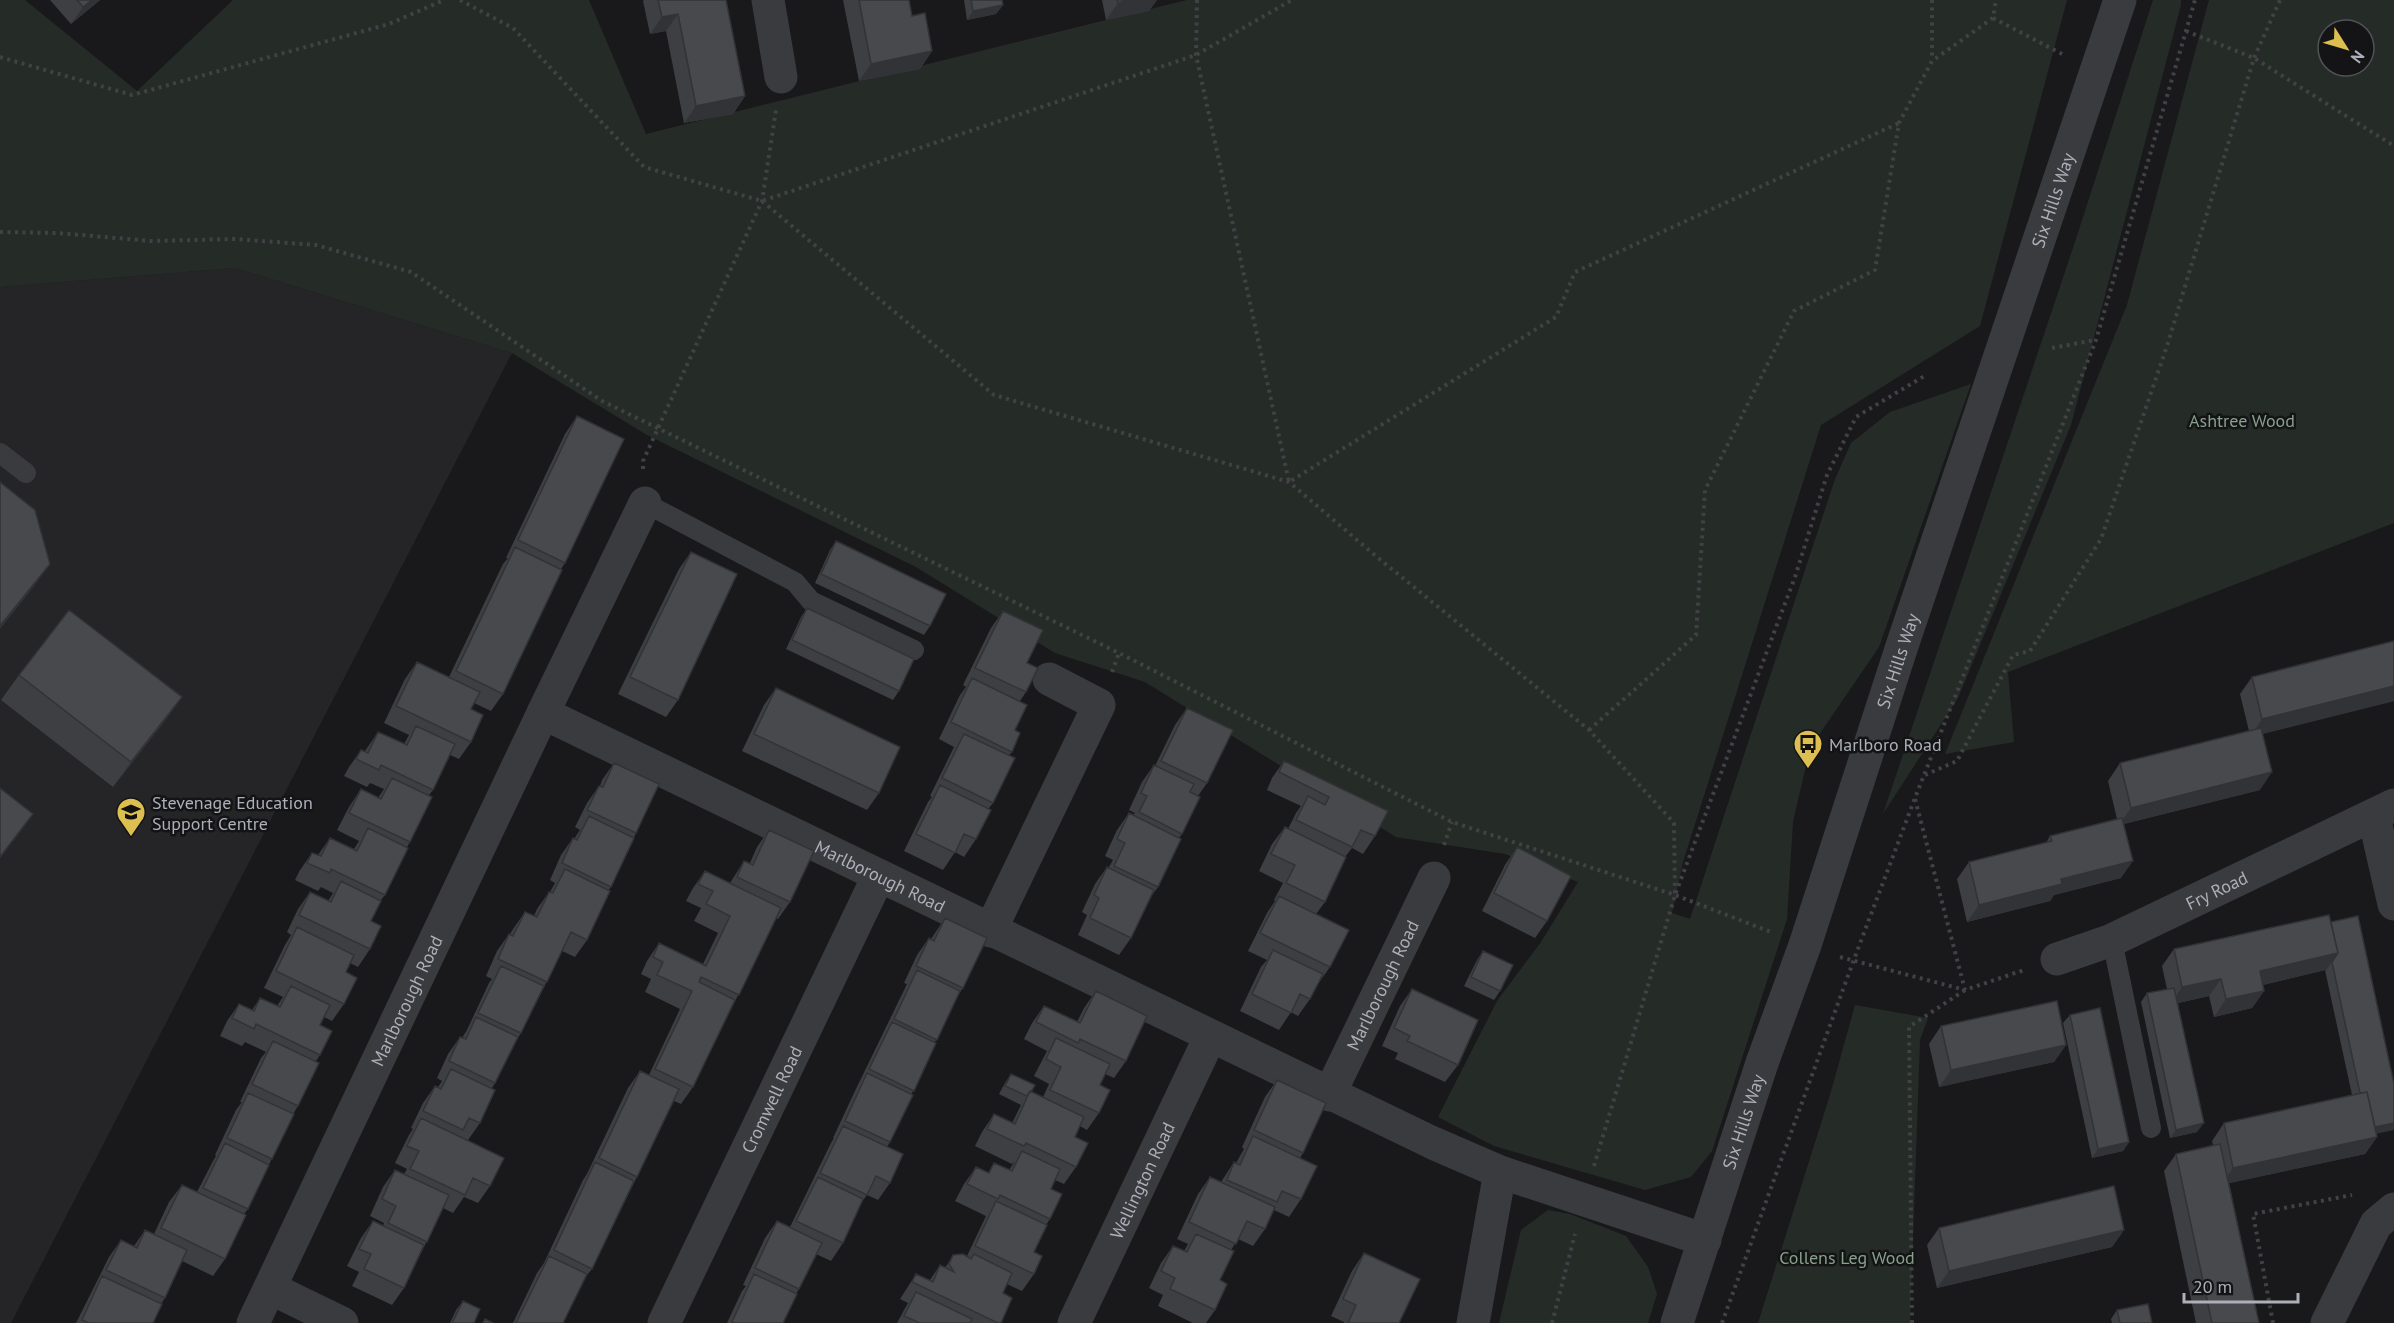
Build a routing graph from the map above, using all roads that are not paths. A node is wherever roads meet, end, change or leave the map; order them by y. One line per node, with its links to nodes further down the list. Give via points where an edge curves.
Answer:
1 (768, 0): 3 (street)
2 (2120, 0): 22 (street, Six Hills Way)
3 (781, 77)
4 (0, 453): 5 (lane)
5 (26, 473)
6 (645, 503): 7 (lane, via 795,582 811,601); 9 (street, Marlborough Road)
7 (914, 650)
8 (1050, 679): 14 (street, via 1099,705)
9 (543, 713): 11 (street, Marlborough Road); 23 (street, Marlborough Road)
10 (2384, 811): 13 (street, Fry Road); 15 (street, Fry Road)
11 (878, 877): 14 (street, Marlborough Road); 26 (street, Cromwell Road)
12 (1434, 878): 18 (street, Marlborough Road)
13 (2394, 904)
14 (990, 931): 17 (street, Marlborough Road)
15 (2112, 940): 16 (street, Fry Road); 19 (lane)
16 (2057, 958)
17 (1210, 1037): 18 (street, Marlborough Road); 27 (street, Wellington Road)
18 (1329, 1095): 20 (street, Marlborough Road)
19 (2151, 1128)
20 (1500, 1172): 22 (street, Marlborough Road); 28 (street)
21 (2394, 1209): 30 (street, via 2376,1224)
22 (1705, 1240): 29 (street, Six Hills Way)
23 (270, 1288): 24 (street, Marlborough Road); 25 (street)
24 (253, 1323)
25 (342, 1323)
26 (664, 1323)
27 (1074, 1323)
28 (1473, 1323)
29 (1677, 1323)
30 (2327, 1323)

